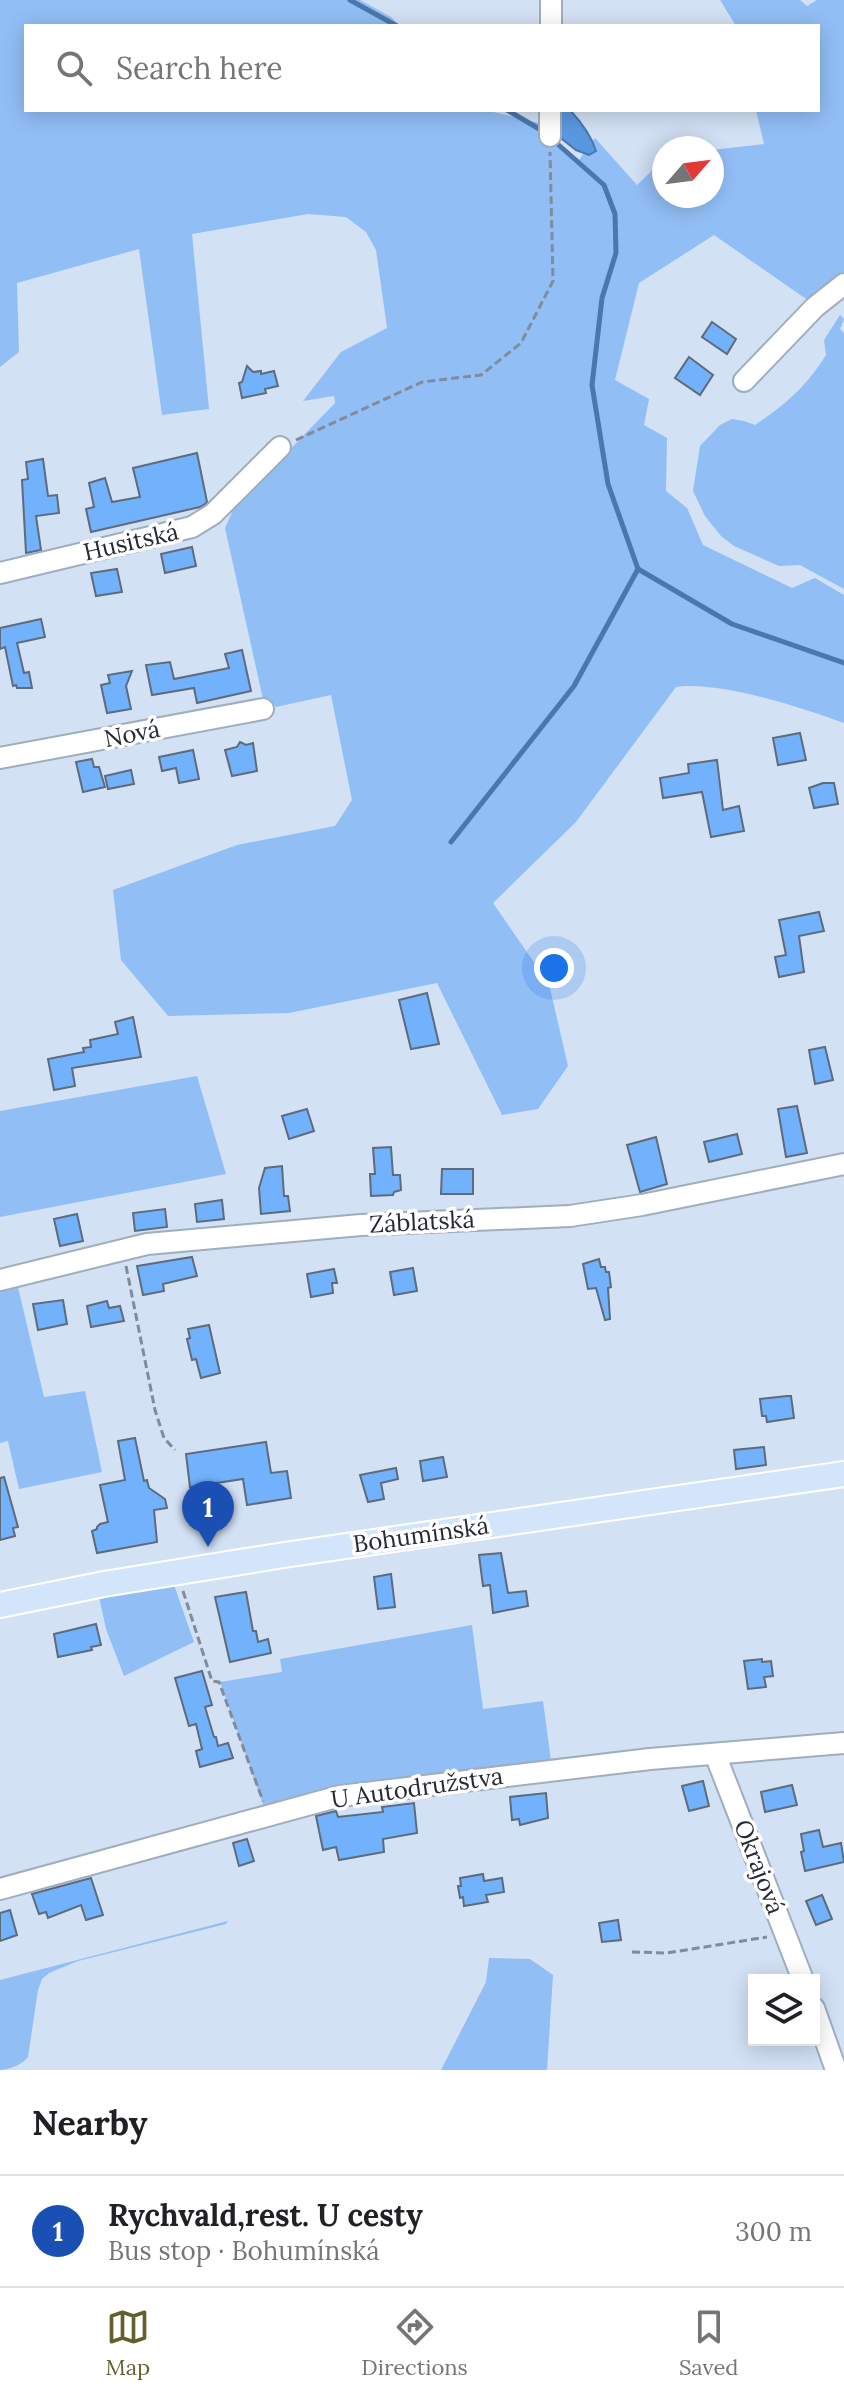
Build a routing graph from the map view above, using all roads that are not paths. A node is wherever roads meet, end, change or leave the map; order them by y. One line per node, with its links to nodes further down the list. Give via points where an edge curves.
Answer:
1 (551, 0): 2 (street)
2 (551, 24)
3 (550, 112): 4 (street)
4 (550, 136)
5 (844, 284): 6 (street)
6 (744, 381)
7 (280, 447): 8 (street, Husitská, via 213,514 192,527)
8 (0, 573)
9 (263, 709): 10 (street, Nová)
10 (0, 758)
11 (844, 1164): 12 (street, Záblatská, via 570,1216 361,1225 147,1244)
12 (0, 1280)
13 (844, 1474): 14 (main road, Bohumínská, via 178,1572)
14 (0, 1605)
15 (844, 1743): 16 (street, U Autodružstva)
16 (715, 1754): 17 (street, U Autodružstva, via 340,1796); 18 (street, Okrajová)
17 (0, 1889)
18 (801, 1974)
19 (820, 2025): 20 (street)
20 (836, 2070)

